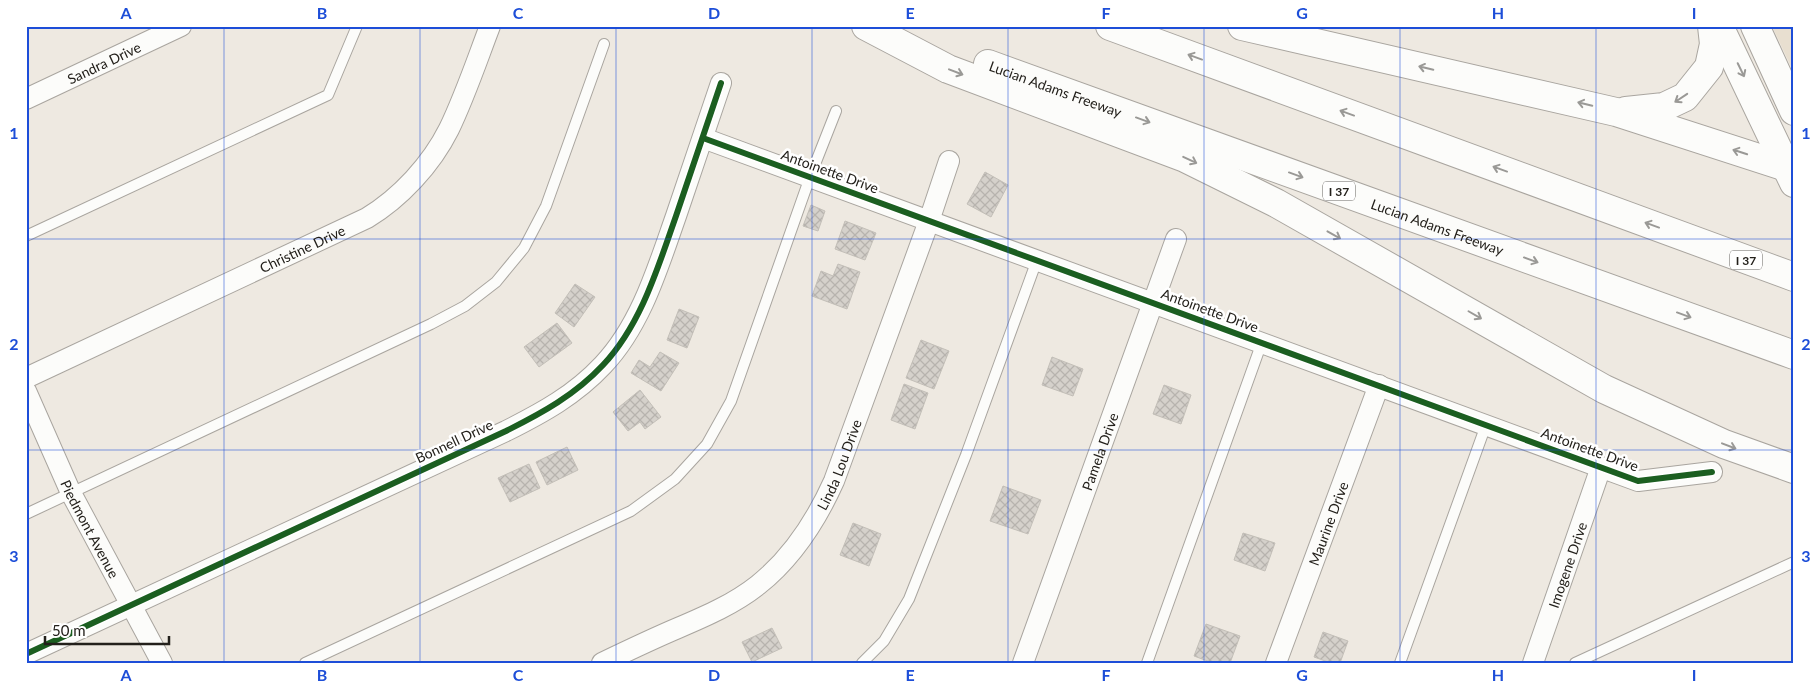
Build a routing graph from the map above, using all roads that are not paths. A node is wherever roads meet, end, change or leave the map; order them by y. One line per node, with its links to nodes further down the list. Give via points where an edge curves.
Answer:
1 (181, 26): 13 (street, Sandra Drive)
2 (357, 26): 22 (lane, via 328,95)
3 (490, 26): 31 (street, Christine Drive, via 448,130 432,157 394,200 367,218)
4 (866, 26): 36 (main road, one-way to 36, via 948,69 1185,158 1293,212 1604,389 1724,444)
5 (884, 26): 30 (main road, Lucian Adams Freeway / I 37, one-way to 30)
6 (1110, 26): 24 (main road, I 37, one-way to 6)
7 (1242, 26): 16 (main road, one-way to 7)
8 (1712, 26): 16 (main road, one-way to 16, via 1714,44 1709,67 1684,97 1664,107)
9 (1719, 26): 19 (main road, one-way to 19)
10 (1755, 26): 15 (main road)
11 (604, 44): 38 (lane, via 546,206 524,248 496,282 465,306 431,324)
12 (721, 82): 17 (street, Bonnell Drive)
13 (26, 99)
14 (836, 111): 20 (lane)
15 (1794, 111)
16 (1616, 112): 19 (main road, one-way to 16)
17 (703, 138): 20 (street, Antoinette Drive); 41 (street, Bonnell Drive, via 657,270 632,324 620,345 585,383 543,412)
18 (949, 161): 21 (street, Linda Lou Drive)
19 (1791, 171)
20 (810, 177): 21 (street, Antoinette Drive); 44 (lane, via 731,401 707,444 674,479 631,511)
21 (929, 221): 25 (street, Antoinette Drive); 45 (street, Linda Lou Drive, via 834,481 822,507 796,546 775,570 739,598)
22 (26, 236)
23 (1176, 239): 28 (street, Pamela Drive)
24 (1698, 242): 26 (main road); 27 (main road, I 37)
25 (1037, 260): 28 (street, Antoinette Drive); 46 (lane, via 909,599 884,641)
26 (1794, 269)
27 (1794, 277)
28 (1154, 303): 29 (street, Antoinette Drive); 47 (street, Pamela Drive)
29 (1262, 342): 32 (street, Antoinette Drive); 48 (lane)
30 (1794, 355)
31 (26, 378)
32 (1379, 385): 34 (street, Antoinette Drive); 49 (street, Maurine Drive)
33 (26, 392): 38 (street, Piedmont Avenue)
34 (1486, 425): 35 (street, Antoinette Drive); 50 (lane)
35 (1601, 467): 37 (street, Antoinette Drive, via 1638,481); 51 (street, Imogene Drive)
36 (1794, 469)
37 (1712, 472)
38 (71, 494): 39 (lane); 41 (street, Piedmont Avenue)
39 (26, 514)
40 (1794, 562): 52 (lane)
41 (131, 606): 42 (street, Bonnell Drive); 43 (street, Piedmont Avenue)
42 (26, 654)
43 (162, 663)
44 (305, 663)
45 (602, 663)
46 (862, 663)
47 (1023, 663)
48 (1147, 663)
49 (1276, 663)
50 (1400, 663)
51 (1533, 663)
52 (1575, 663)

